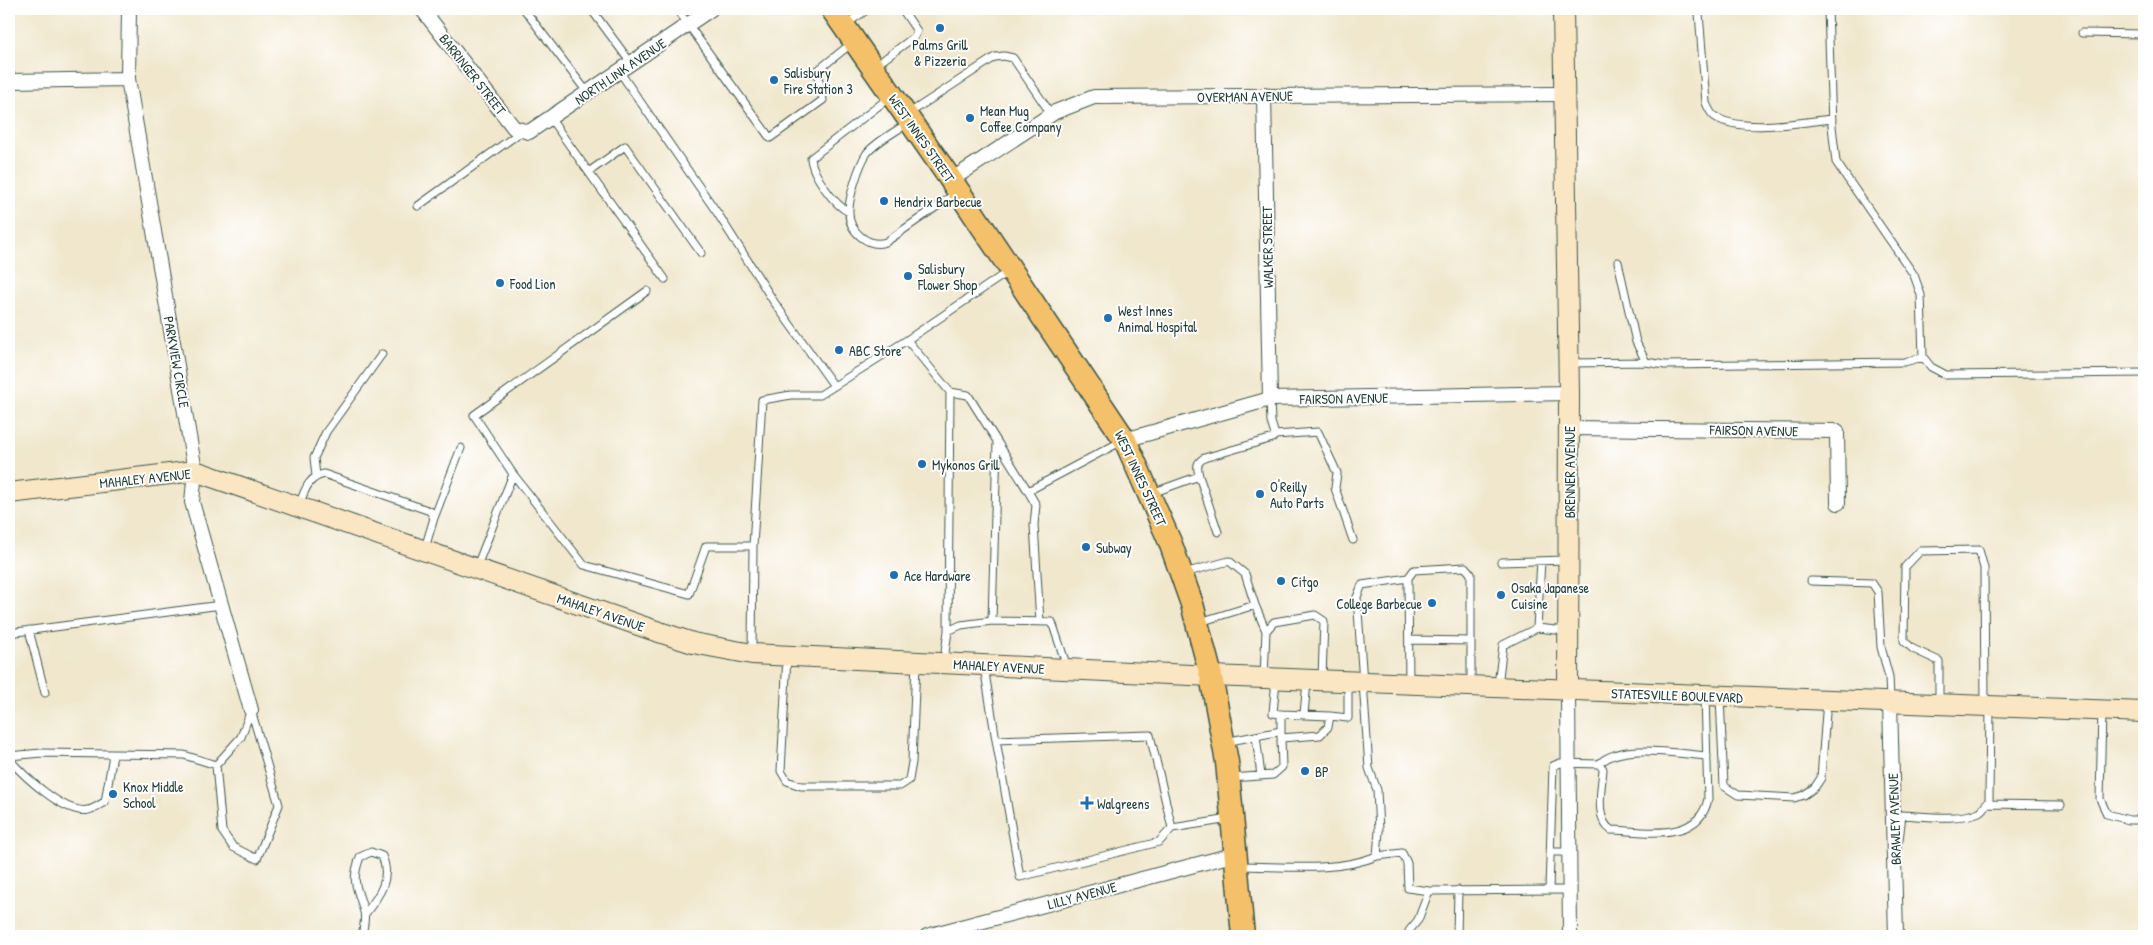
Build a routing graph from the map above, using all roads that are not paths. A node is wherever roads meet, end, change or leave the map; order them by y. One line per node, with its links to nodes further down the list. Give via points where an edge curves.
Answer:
1 (129, 9): 19 (street, PARKVIEW CIRCLE)
2 (422, 9): 29 (street, BARRINGER STREET, via 514,128)
3 (524, 9): 21 (lane)
4 (591, 9): 16 (lane)
5 (678, 9): 12 (lane)
6 (711, 9): 12 (street, NORTH LINK AVENUE)
7 (868, 9): 13 (lane)
8 (902, 9): 17 (lane, via 917,31 914,37)
9 (1563, 9): 22 (street, BRENNER AVENUE)
10 (1828, 9): 28 (lane)
11 (1700, 13): 28 (lane, via 1706,103 1712,114 1740,124 1794,123)
12 (689, 24): 13 (lane, via 770,138 823,100 817,71); 16 (street, NORTH LINK AVENUE)
13 (843, 25): 17 (main road, WEST INNES STREET)
14 (2082, 33): 15 (lane)
15 (2144, 34)
16 (631, 63): 18 (street, NORTH LINK AVENUE)
17 (873, 68): 23 (main road, WEST INNES STREET)
18 (618, 71): 21 (street, NORTH LINK AVENUE); 45 (lane)
19 (128, 79): 20 (street); 54 (street, PARKVIEW CIRCLE)
20 (9, 81)
21 (588, 92): 26 (street, NORTH LINK AVENUE)
22 (1563, 94): 24 (street, OVERMAN AVENUE); 42 (street, BRENNER AVENUE)
23 (892, 95): 27 (main road, WEST INNES STREET); 33 (lane, via 811,158 814,170 836,204)
24 (1264, 95): 25 (street, OVERMAN AVENUE, via 1094,97); 48 (street, WALKER STREET)
25 (1051, 114): 27 (lane, via 1013,58 1004,56 995,57); 31 (street, OVERMAN AVENUE)
26 (550, 118): 29 (street, NORTH LINK AVENUE); 30 (lane)
27 (908, 118): 31 (main road, WEST INNES STREET); 33 (lane, via 866,154 858,172)
28 (1832, 118): 41 (lane, via 1836,162 1914,275 1921,295)
29 (526, 131): 32 (lane)
30 (590, 171): 34 (lane, via 625,146); 37 (lane)
31 (955, 186): 33 (lane, via 882,244 864,240 854,228); 36 (main road, WEST INNES STREET)
32 (418, 206)
33 (849, 212)
34 (702, 253)
35 (1618, 262): 43 (lane, via 1636,342)
36 (1011, 270): 39 (lane); 51 (main road, WEST INNES STREET)
37 (665, 279)
38 (647, 291): 55 (lane, via 474,415)
39 (907, 340): 45 (lane); 46 (lane)
40 (382, 354): 56 (lane, via 326,432 314,458)
41 (1923, 357): 43 (lane, via 1904,362 1665,365); 44 (lane, via 1931,367 1946,375)
42 (1569, 362): 43 (lane); 47 (street, BRENNER AVENUE)
43 (1646, 362)
44 (2144, 374)
45 (834, 386): 66 (lane, via 820,395 762,400)
46 (950, 392): 52 (lane, via 968,395); 82 (lane)
47 (1569, 393): 48 (street, FAIRSON AVENUE); 49 (street, BRENNER AVENUE)
48 (1270, 399): 50 (lane); 51 (street, FAIRSON AVENUE)
49 (1569, 428): 61 (street, FAIRSON AVENUE, via 1837,431); 68 (street, BRENNER AVENUE)
50 (1275, 435): 57 (lane, via 1204,458 1197,467); 65 (lane, via 1318,432 1337,473 1335,488)
51 (1125, 440): 58 (lane); 60 (main road, WEST INNES STREET)
52 (997, 442): 58 (lane); 77 (lane)
53 (461, 448): 63 (lane)
54 (195, 472): 59 (street, MAHALEY AVENUE); 62 (street, MAHALEY AVENUE); 76 (street, PARKVIEW CIRCLE, via 192,502)
55 (513, 474): 66 (lane, via 584,565 689,594 706,546); 71 (lane)
56 (316, 476): 62 (lane, via 308,482); 63 (lane, via 324,474 421,508)
57 (1199, 476): 60 (lane); 64 (lane)
58 (1028, 490): 78 (lane, via 1036,505 1034,525)
59 (9, 493)
60 (1149, 494): 72 (main road, WEST INNES STREET)
61 (1838, 503)
62 (298, 507): 67 (street, MAHALEY AVENUE)
63 (434, 518): 67 (lane)
64 (1218, 532)
65 (1353, 540)
66 (753, 546): 88 (lane)
67 (424, 551): 71 (street, MAHALEY AVENUE)
68 (1569, 560): 69 (lane); 84 (street, BRENNER AVENUE)
69 (1542, 561): 70 (lane); 80 (lane)
70 (1501, 562)
71 (476, 569): 88 (street, MAHALEY AVENUE, via 693,643)
72 (1181, 573): 75 (lane, via 1229,561 1245,574); 79 (main road, WEST INNES STREET)
73 (1408, 578): 86 (lane); 87 (lane, via 1414,570 1466,568 1471,574); 97 (lane, via 1362,585 1357,597)
74 (1811, 581): 105 (lane, via 1872,583 1878,592 1880,647 1889,677)
75 (1255, 605): 79 (lane); 83 (lane)
76 (221, 606): 81 (lane); 108 (street, PARKVIEW CIRCLE)
77 (992, 621): 78 (lane); 82 (lane, via 961,625)
78 (1040, 622): 93 (lane, via 1052,622)
79 (1197, 623): 94 (main road, WEST INNES STREET)
80 (1537, 628): 84 (lane); 100 (lane, via 1503,645)
81 (29, 630): 85 (lane); 102 (lane)
82 (948, 631): 91 (lane)
83 (1266, 631): 95 (lane); 96 (lane, via 1274,622 1298,617 1314,615 1324,621)
84 (1569, 631): 101 (street, BRENNER AVENUE)
85 (9, 633)
86 (1409, 640): 87 (lane); 98 (lane)
87 (1471, 641): 99 (lane)
88 (752, 654): 89 (street, MAHALEY AVENUE)
89 (787, 656): 90 (street, MAHALEY AVENUE); 90 (lane, via 781,771 787,781 801,786 900,786 909,780)
90 (916, 662): 91 (street, MAHALEY AVENUE)
91 (943, 663): 92 (street, MAHALEY AVENUE)
92 (984, 665): 93 (street, MAHALEY AVENUE); 116 (lane)
93 (1068, 669): 94 (street, MAHALEY AVENUE)
94 (1211, 676): 95 (street, STATESVILLE BOULEVARD); 117 (main road, WEST INNES STREET)
95 (1270, 678): 96 (street, STATESVILLE BOULEVARD); 111 (lane, via 1273,713)
96 (1315, 680): 97 (street, STATESVILLE BOULEVARD); 112 (lane)
97 (1356, 682): 98 (street, STATESVILLE BOULEVARD); 113 (lane, via 1348,718); 133 (lane, via 1369,768 1377,790)
98 (1409, 684): 99 (street, STATESVILLE BOULEVARD)
99 (1471, 687): 100 (street, STATESVILLE BOULEVARD)
100 (1498, 688): 101 (street, STATESVILLE BOULEVARD)
101 (1568, 690): 103 (street, STATESVILLE BOULEVARD); 121 (street, BRENNER AVENUE)
102 (45, 693)
103 (1712, 696): 104 (street, STATESVILLE BOULEVARD); 104 (lane, via 1724,786 1738,795 1794,798 1804,795 1821,778); 119 (lane)
104 (1827, 700): 105 (street, STATESVILLE BOULEVARD)
105 (1890, 702): 106 (street, STATESVILLE BOULEVARD); 135 (street, BRAWLEY AVENUE)
106 (1939, 704): 107 (street, STATESVILLE BOULEVARD); 107 (lane, via 1939,661 1913,649 1904,640 1905,567 1920,551 1979,550 1984,568)
107 (1988, 706): 109 (street, STATESVILLE BOULEVARD); 126 (lane, via 1989,800)
108 (251, 710): 123 (lane, via 241,737); 123 (lane, via 279,806 257,859 232,847 222,831)
109 (2102, 711): 110 (street, STATESVILLE BOULEVARD); 129 (lane, via 2102,806 2107,814)
110 (2144, 712)
111 (1281, 714): 112 (lane); 114 (lane)
112 (1304, 714): 113 (lane)
113 (1330, 716): 114 (lane, via 1328,727 1320,736)
114 (1281, 734): 115 (lane); 124 (lane, via 1282,767 1273,775)
115 (1256, 736): 117 (lane); 124 (lane)
116 (996, 740): 130 (lane, via 1150,735); 130 (lane, via 1020,877 1159,842)
117 (1224, 742): 125 (main road, WEST INNES STREET)
118 (113, 754): 120 (lane, via 41,753); 120 (lane, via 105,802 87,810 70,808 56,800); 123 (lane, via 184,756)
119 (1707, 756): 122 (lane, via 1627,751 1607,756); 122 (lane, via 1708,799 1703,815 1691,826 1667,832 1611,830 1606,826 1601,810 1603,769)
120 (9, 758)
121 (1569, 763): 122 (lane); 131 (lane, via 1553,766 1552,770); 132 (street, BRENNER AVENUE)
122 (1599, 764)
123 (216, 765)
124 (1261, 776): 125 (lane)
125 (1229, 778): 128 (main road, WEST INNES STREET)
126 (1986, 804): 127 (lane); 135 (lane, via 1979,812 1953,816 1902,815)
127 (2061, 805)
128 (1232, 819): 130 (lane); 134 (main road, WEST INNES STREET)
129 (2144, 820)
130 (1172, 828)
131 (1550, 852): 132 (lane); 137 (lane)
132 (1569, 852): 138 (street, BRENNER AVENUE)
133 (1377, 856): 134 (lane, via 1362,862 1317,866); 139 (lane, via 1402,852 1407,863 1408,888)
134 (1236, 860): 142 (street, LILLY AVENUE); 143 (main road, WEST INNES STREET)
135 (1896, 863): 147 (street, BRAWLEY AVENUE)
136 (1458, 890): 137 (lane); 139 (lane); 145 (lane)
137 (1549, 890): 138 (lane)
138 (1569, 890): 146 (street, BRENNER AVENUE)
139 (1429, 891): 144 (lane)
140 (365, 914): 140 (lane, via 354,874 360,857 372,852 382,856 387,867 386,878 378,898); 141 (lane)
141 (362, 936)
142 (927, 936)
143 (1243, 936)
144 (1409, 936)
145 (1458, 936)
146 (1570, 936)
147 (1896, 936)

